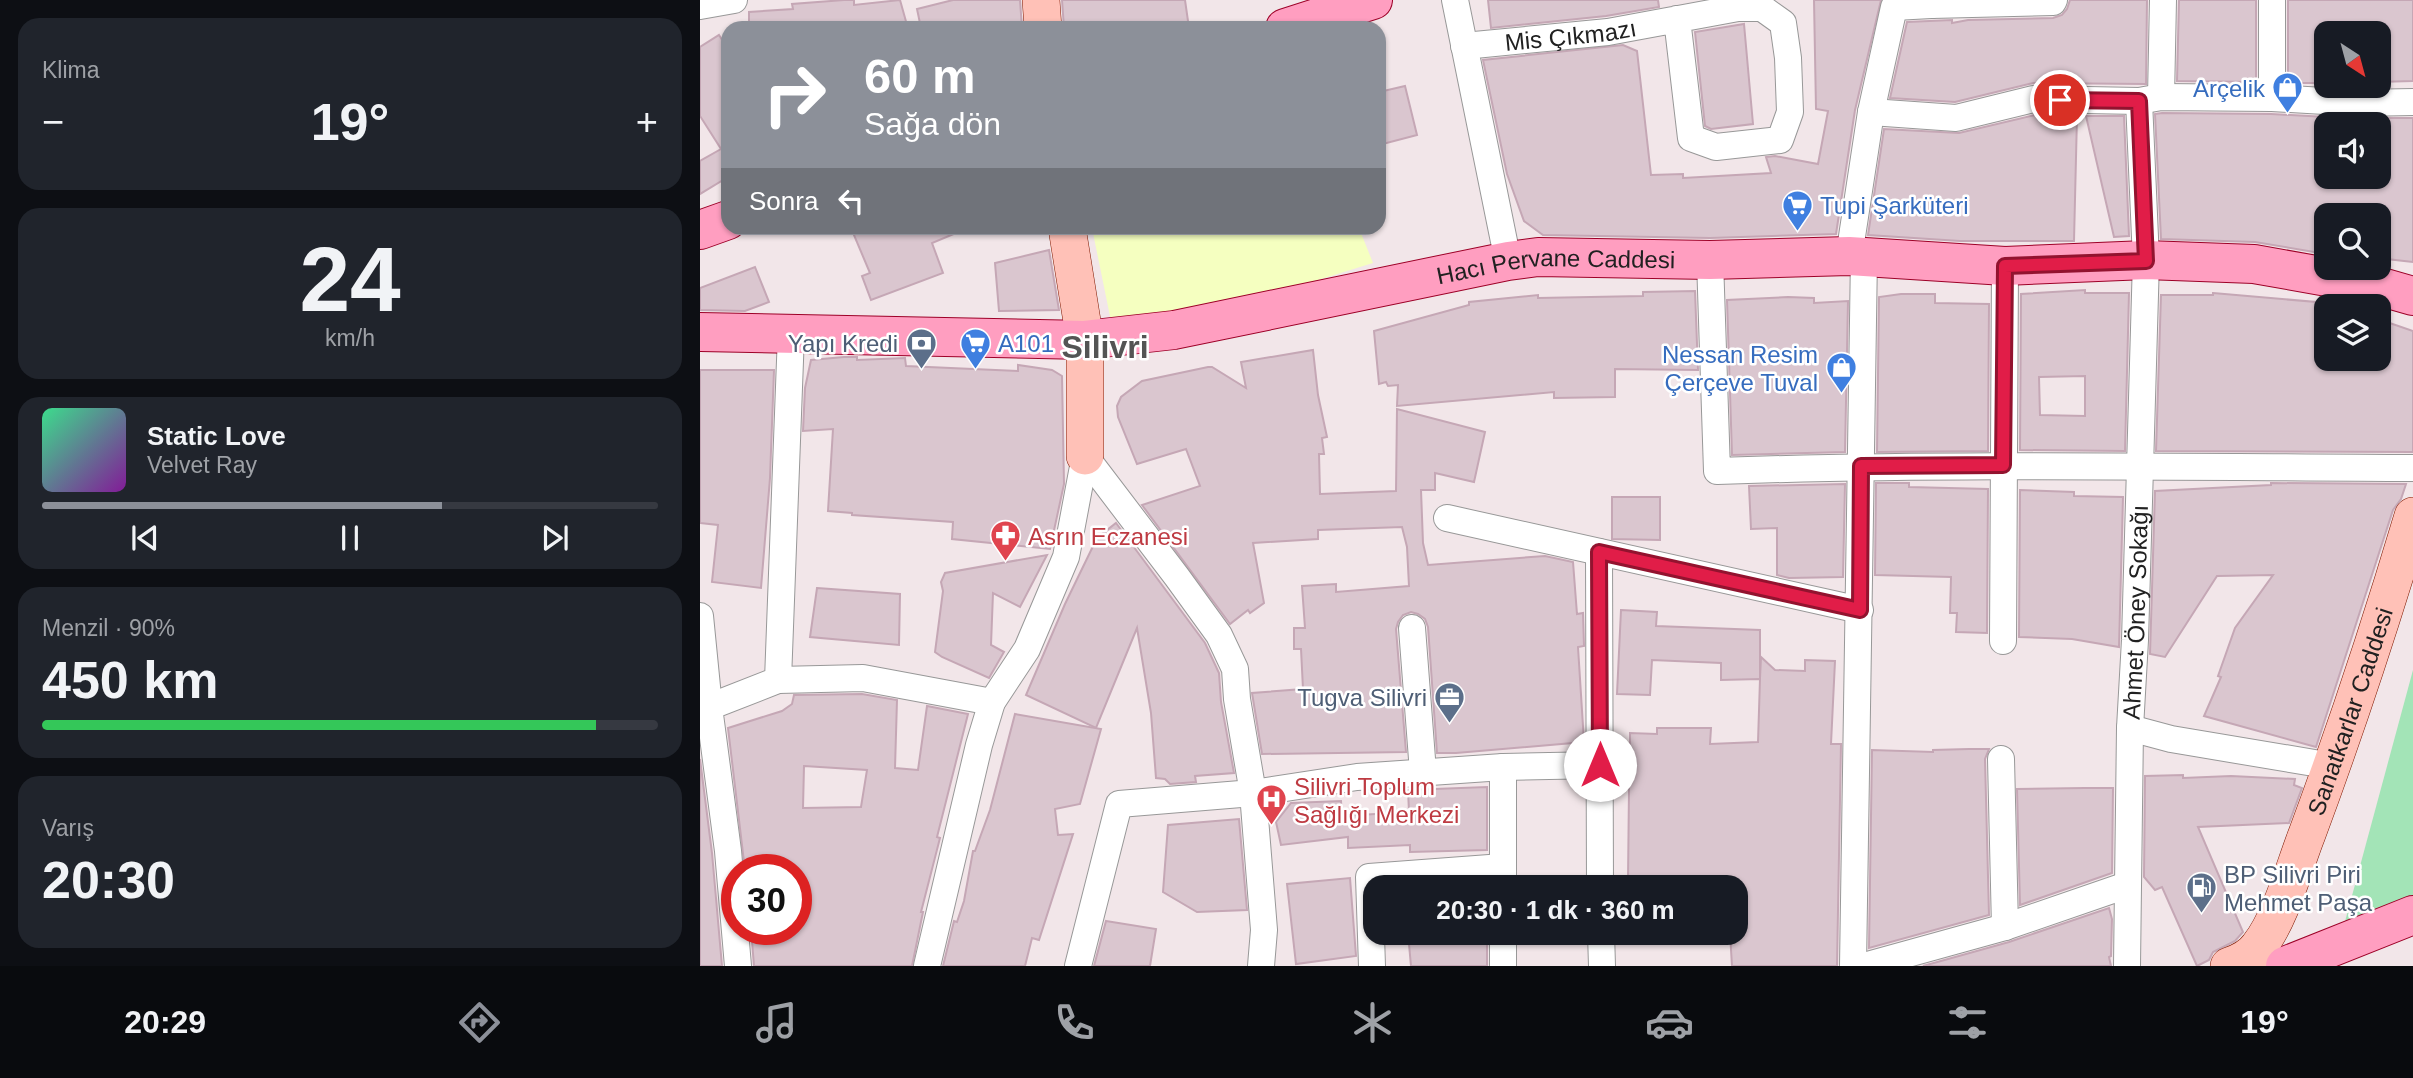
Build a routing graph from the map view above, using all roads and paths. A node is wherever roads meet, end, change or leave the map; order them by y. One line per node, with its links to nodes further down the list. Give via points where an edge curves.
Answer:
1 (734, 0): 9 (street)
2 (1041, 0): 11 (main road)
3 (1373, 0): 12 (main road)
4 (1455, 0): 13 (street)
5 (2054, 0): 8 (street)
6 (2163, 0): 15 (street, Ahmet Öney Sokağı)
7 (2272, 0): 14 (street)
8 (1931, 3): 17 (street, via 1894,7)
9 (700, 6)
10 (1677, 19): 10 (street, Mis Çıkmazı, via 1762,8 1783,23 1790,112 1780,140 1716,147 1691,138); 13 (street, Mis Çıkmazı, via 1608,32)
11 (1042, 21)
12 (1307, 21)
13 (1464, 46): 23 (street)
14 (2272, 98): 15 (street); 16 (street)
15 (2150, 99): 17 (street, via 2033,99 1956,118); 24 (street, Ahmet Öney Sokağı)
16 (2413, 102)
17 (1871, 112): 21 (street)
18 (721, 222): 19 (main road)
19 (700, 230)
20 (1068, 235): 29 (main road)
21 (1857, 256): 22 (main road, Hacı Pervane Caddesi); 25 (main road, Hacı Pervane Caddesi); 32 (street)
22 (1710, 260): 23 (main road, Hacı Pervane Caddesi, via 1538,257); 32 (street, via 1717,471)
23 (1508, 261): 29 (main road, Hacı Pervane Caddesi, via 1174,330)
24 (2146, 261): 25 (main road, Hacı Pervane Caddesi); 26 (main road, Hacı Pervane Caddesi, via 2255,264); 33 (street, Ahmet Öney Sokağı)
25 (2005, 266): 31 (street)
26 (2413, 296)
27 (700, 332): 28 (main road, Hacı Pervane Caddesi)
28 (791, 334): 29 (main road, Hacı Pervane Caddesi); 42 (street)
29 (1085, 340): 30 (main road)
30 (1085, 456): 43 (street, via 1066,557 1027,649); 51 (street, via 1219,635 1235,669)
31 (2003, 465): 32 (street); 33 (street); 41 (street)
32 (1861, 466): 38 (street)
33 (2140, 466): 34 (street); 45 (street, Ahmet Öney Sokağı)
34 (2413, 468)
35 (2413, 516): 48 (main road, Sanatkarlar Caddesi)
36 (1447, 517): 37 (street)
37 (1599, 552): 38 (street); 47 (street)
38 (1860, 610): 69 (street)
39 (700, 616): 44 (street)
40 (1412, 628): 50 (street)
41 (2003, 641)
42 (778, 680): 43 (street, via 863,678); 44 (street)
43 (992, 702): 63 (street)
44 (709, 707): 62 (street)
45 (2130, 728): 48 (street); 54 (street, Ahmet Öney Sokağı)
46 (2001, 759): 57 (street)
47 (1600, 765): 49 (street); 53 (street)
48 (2332, 766): 55 (main road, Sanatkarlar Caddesi)
49 (1503, 767): 50 (street); 52 (street)
50 (1423, 772): 51 (street, via 1357,776)
51 (1253, 793): 64 (street, via 1119,804); 65 (street, via 1264,930)
52 (1503, 875)
53 (1600, 875)
54 (2127, 885): 57 (street); 71 (street, Ahmet Öney Sokağı)
55 (2281, 905): 61 (main road, via 2287,952); 72 (main road, Sanatkarlar Caddesi, via 2260,945)
56 (2413, 915): 61 (main road)
57 (2005, 927): 70 (street)
58 (1371, 945): 66 (street)
59 (1503, 945): 67 (street)
60 (1601, 945): 68 (street)
61 (2305, 958)
62 (738, 966)
63 (927, 966)
64 (1078, 966)
65 (1261, 966)
66 (1372, 966)
67 (1503, 966)
68 (1602, 966)
69 (1853, 966)
70 (1864, 966)
71 (2127, 966)
72 (2229, 966)

